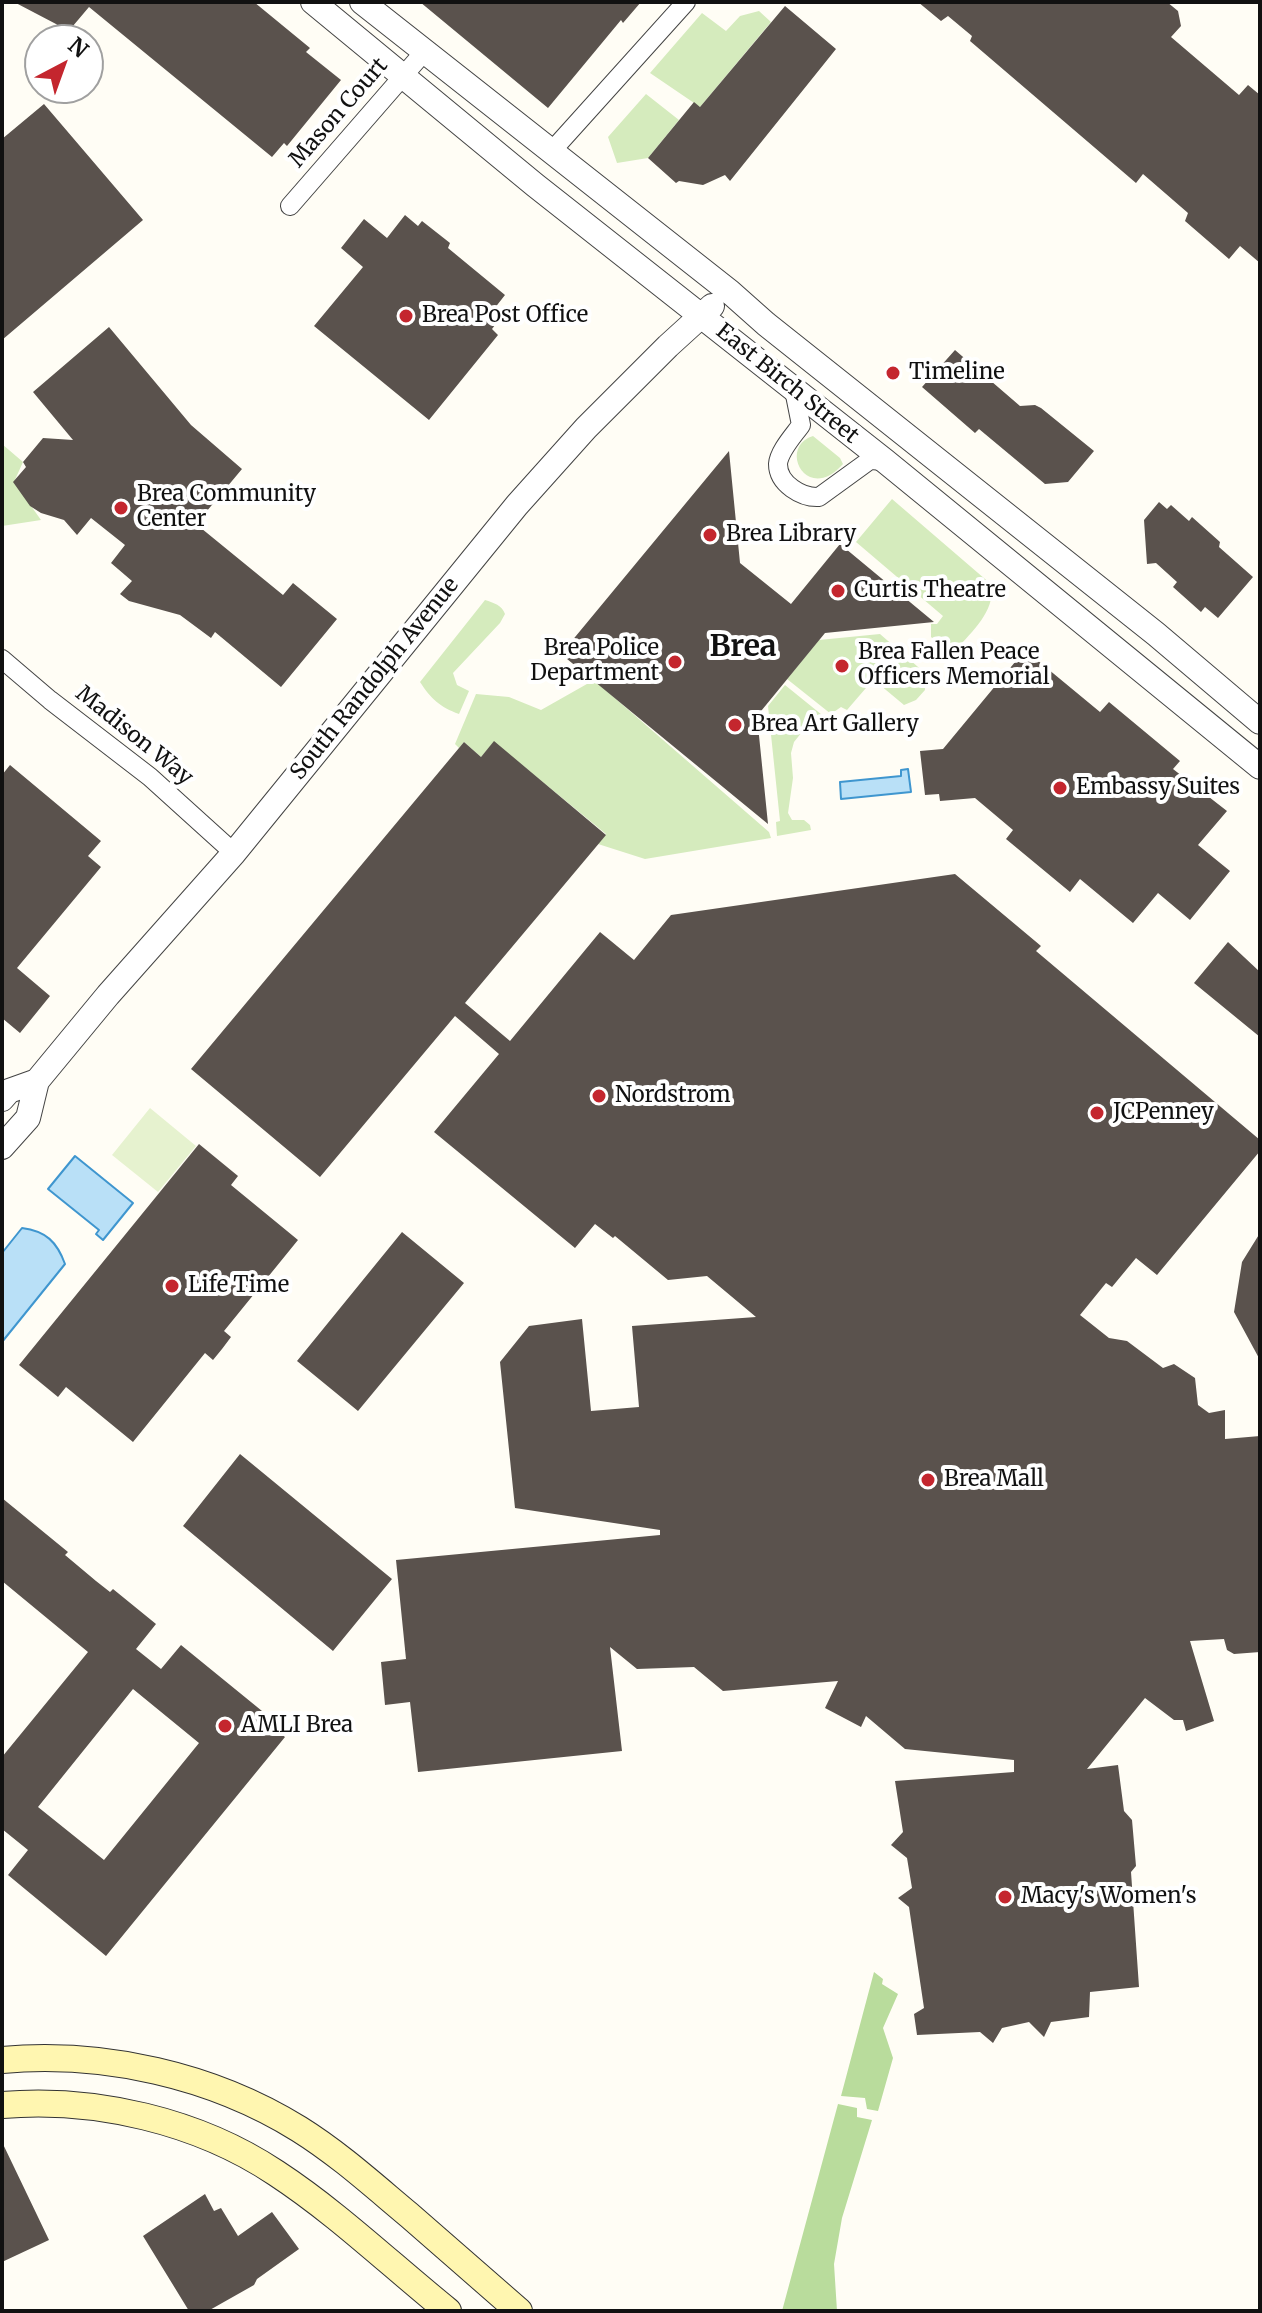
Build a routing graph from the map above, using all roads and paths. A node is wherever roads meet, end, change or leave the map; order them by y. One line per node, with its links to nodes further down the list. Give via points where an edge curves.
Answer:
1 (313, 2): 5 (street, East Birch Street)
2 (362, 2): 4 (street, East Birch Street)
3 (686, 2): 6 (street)
4 (424, 52): 5 (street, Mason Court); 6 (street, East Birch Street)
5 (403, 78): 7 (street, Mason Court); 9 (street, East Birch Street)
6 (550, 153): 8 (street, East Birch Street)
7 (290, 206)
8 (730, 292): 9 (street, South Randolph Avenue); 13 (street, East Birch Street)
9 (701, 315): 10 (street, East Birch Street); 15 (street, South Randolph Avenue, via 586,428 517,505)
10 (794, 390): 11 (street, East Birch Street); 11 (street, via 801,425 778,464 797,493 819,497 870,460)
11 (885, 461): 14 (street, East Birch Street)
12 (2, 659): 15 (street, Madison Way, via 150,777)
13 (1260, 722)
14 (1260, 767)
15 (234, 853): 16 (street, South Randolph Avenue)
16 (37, 1081): 17 (street, South Randolph Avenue); 18 (street, South Randolph Avenue, via 28,1118)
17 (2, 1099)
18 (2, 1147)
19 (2, 2060): 22 (main road, via 49,2058 146,2068 251,2102 348,2162)
20 (2, 2105): 21 (main road, via 103,2108 234,2148 312,2198)
21 (448, 2311)
22 (519, 2311)

